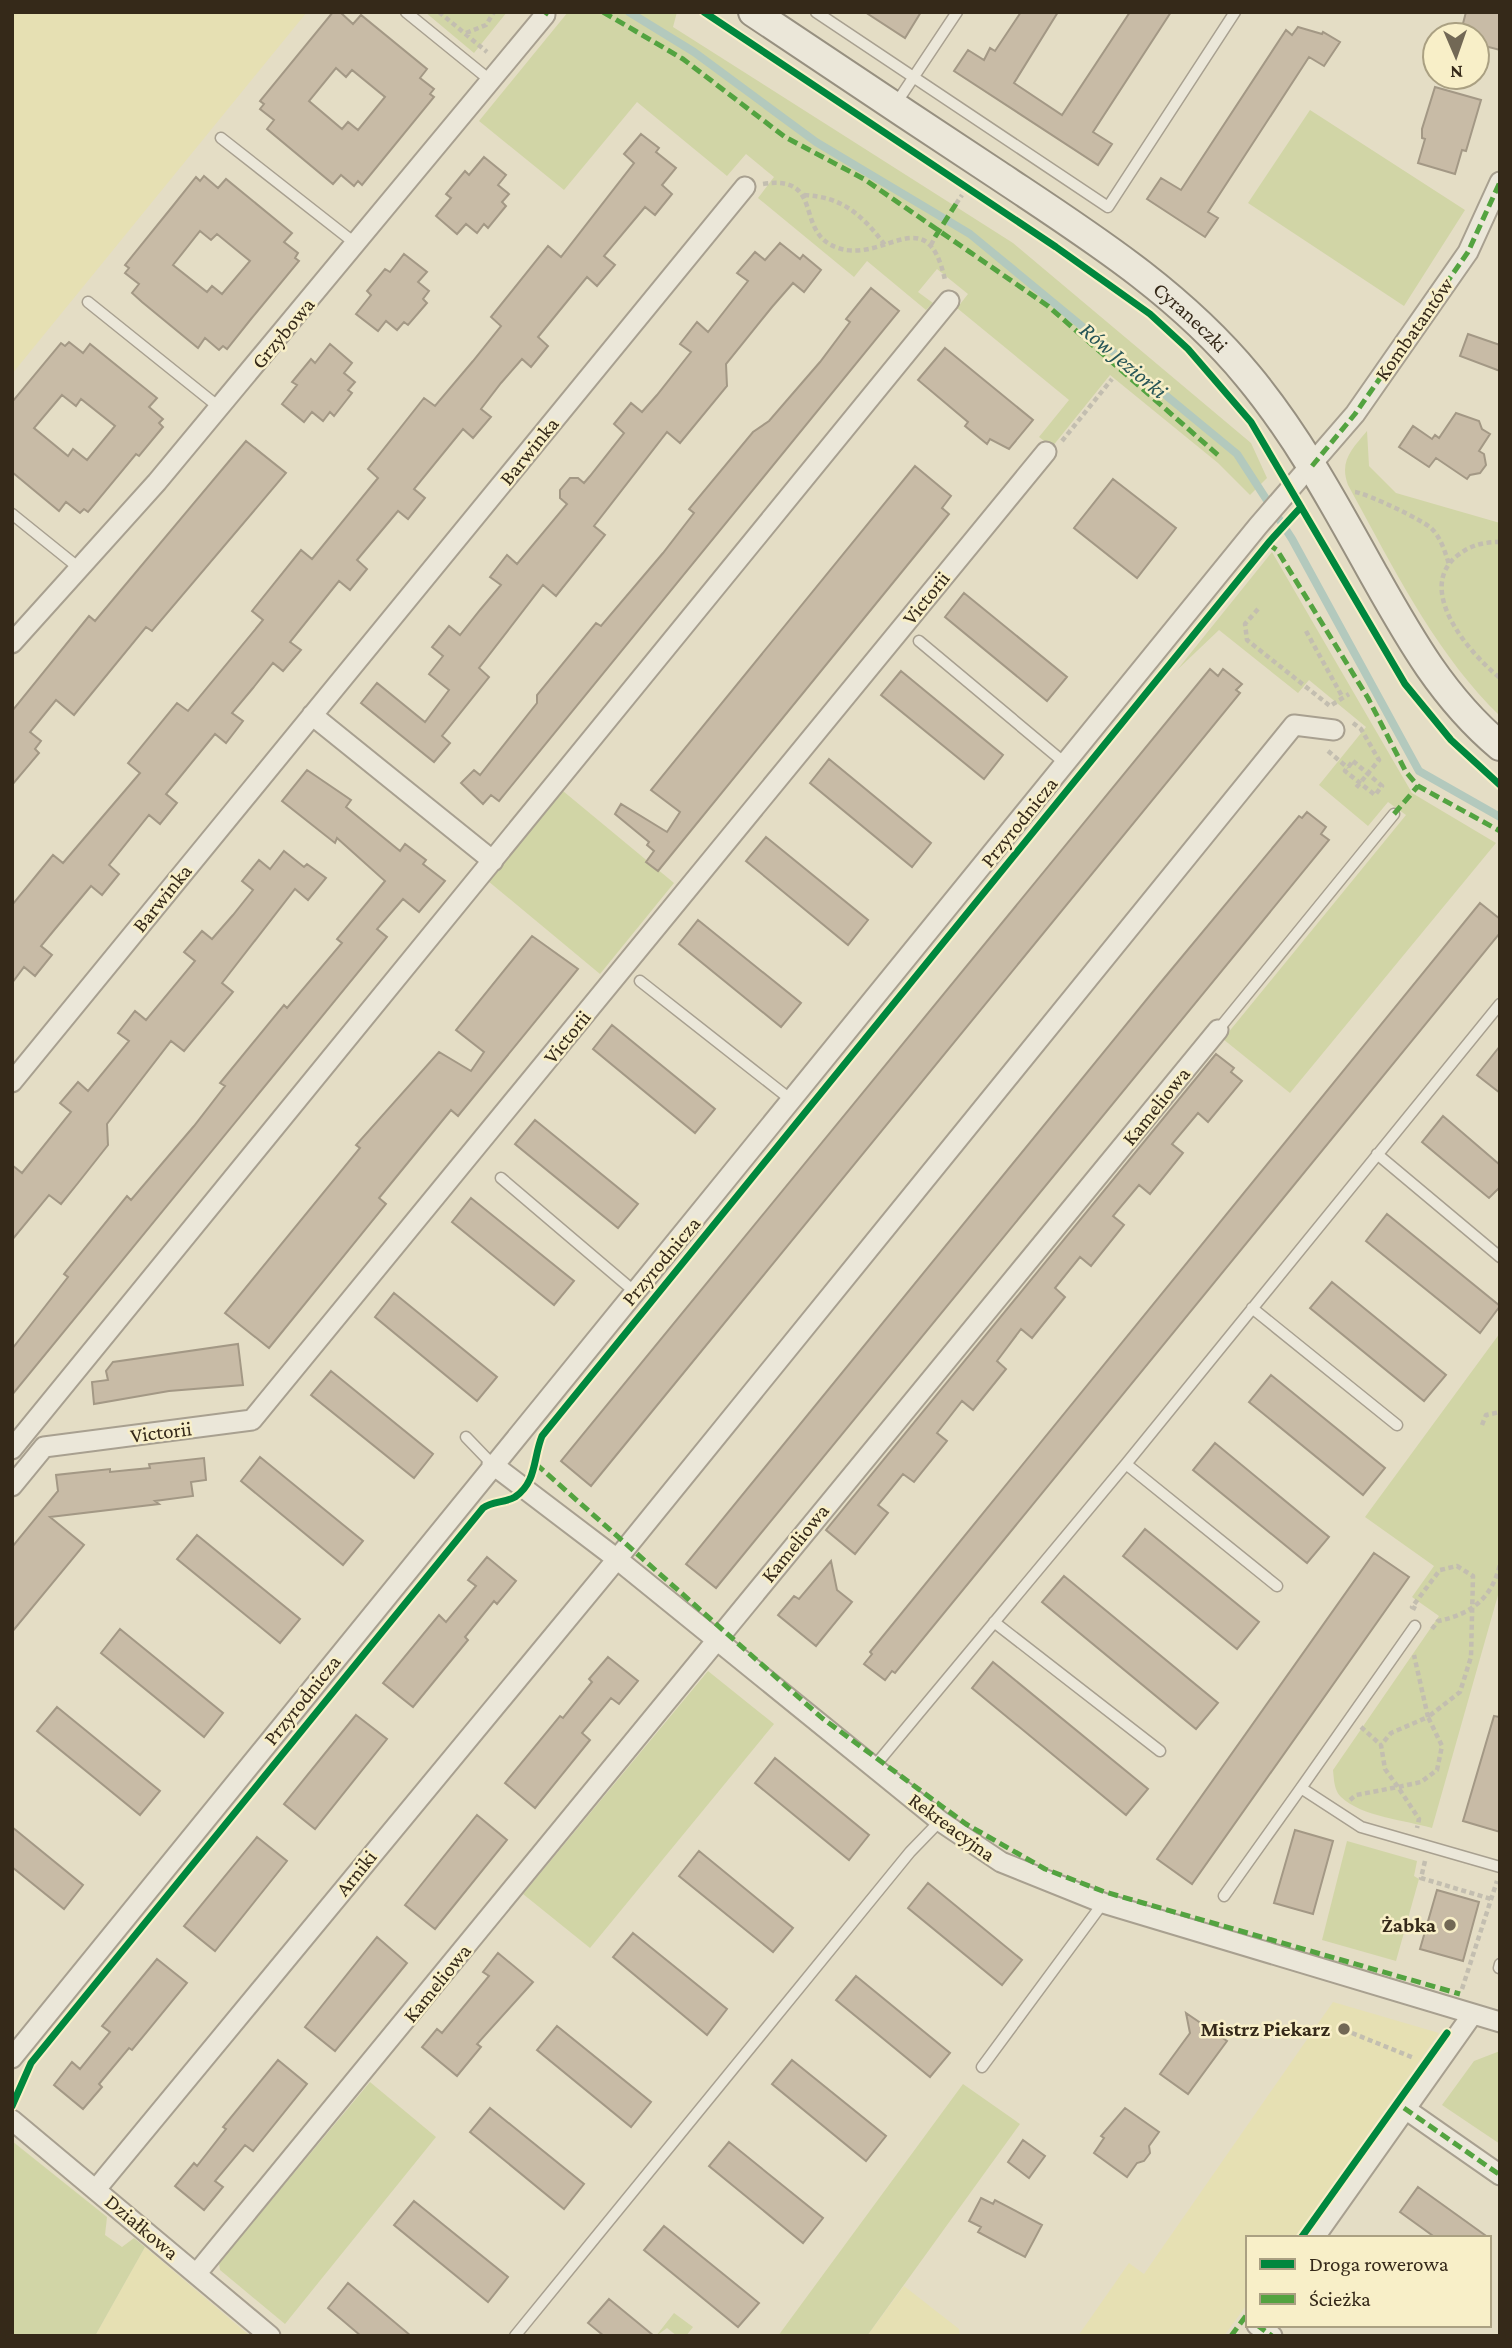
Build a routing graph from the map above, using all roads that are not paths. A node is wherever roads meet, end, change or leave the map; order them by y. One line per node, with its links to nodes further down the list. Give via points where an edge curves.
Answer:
1 (406, 12): 8 (lane)
2 (753, 12): 9 (street, Cyraneczki)
3 (816, 12): 7 (lane)
4 (957, 12): 7 (lane)
5 (1235, 12): 7 (lane, via 1108,207)
6 (545, 15): 8 (street, Grzybowa)
7 (914, 79): 9 (lane)
8 (491, 81): 13 (street, Grzybowa)
9 (894, 106): 18 (street, Cyraneczki, via 1161,287 1248,376)
10 (221, 138): 13 (lane)
11 (1500, 182): 18 (street, Kombatantów, via 1468,252 1355,414)
12 (745, 187): 23 (street, Barwinka)
13 (356, 244): 16 (street, Grzybowa)
14 (949, 301): 28 (street)
15 (88, 302): 16 (lane)
16 (220, 408): 20 (street, Grzybowa)
17 (1046, 452): 44 (street, Victorii, via 252,1420 44,1447)
18 (1312, 466): 25 (street, Cyraneczki, via 1435,679 1472,723); 26 (street, Przyrodnicza, via 1278,500)
19 (12, 514): 20 (lane)
20 (79, 568): 22 (street, Grzybowa)
21 (919, 641): 26 (lane)
22 (12, 643)
23 (312, 715): 28 (street); 32 (street, Barwinka)
24 (1334, 730): 45 (street, Arniki, via 1294,725)
25 (1500, 746)
26 (1066, 764): 33 (street, Przyrodnicza)
27 (1394, 814): 31 (lane, Kameliowa)
28 (493, 861): 41 (street)
29 (640, 981): 33 (lane)
30 (1500, 1004): 34 (lane)
31 (1218, 1030): 49 (street, Kameliowa)
32 (12, 1082)
33 (790, 1099): 37 (street, Przyrodnicza)
34 (1377, 1154): 36 (lane); 38 (lane)
35 (501, 1178): 37 (lane)
36 (1500, 1257)
37 (635, 1292): 42 (street, Przyrodnicza)
38 (1252, 1308): 39 (lane); 43 (lane)
39 (1397, 1425)
40 (466, 1437): 42 (lane)
41 (12, 1449)
42 (492, 1464): 45 (street, Rekreacyjna); 59 (street, Przyrodnicza)
43 (1126, 1464): 46 (lane); 47 (lane)
44 (12, 1486)
45 (617, 1559): 49 (street, Rekreacyjna); 64 (street, Arniki)
46 (1277, 1586)
47 (994, 1622): 50 (lane); 51 (lane)
48 (1415, 1626): 52 (lane)
49 (716, 1641): 51 (street, Rekreacyjna); 66 (street, Kameliowa)
50 (1160, 1751)
51 (873, 1768): 53 (street, Rekreacyjna)
52 (1301, 1788): 54 (lane, via 1362,1828); 55 (lane)
53 (940, 1821): 56 (street, Rekreacyjna, via 1001,1862); 68 (lane)
54 (1499, 1873)
55 (1224, 1896)
56 (1102, 1903): 57 (street, Rekreacyjna); 60 (lane)
57 (1472, 2014): 58 (street, Rekreacyjna); 61 (street)
58 (1500, 2022)
59 (12, 2058)
60 (982, 2067)
61 (1404, 2108): 63 (street); 65 (street)
62 (12, 2120): 64 (street, Działkowa)
63 (1500, 2175)
64 (97, 2188): 66 (street, Działkowa)
65 (1315, 2236)
66 (197, 2273): 67 (street, Działkowa)
67 (270, 2336)
68 (515, 2336)

